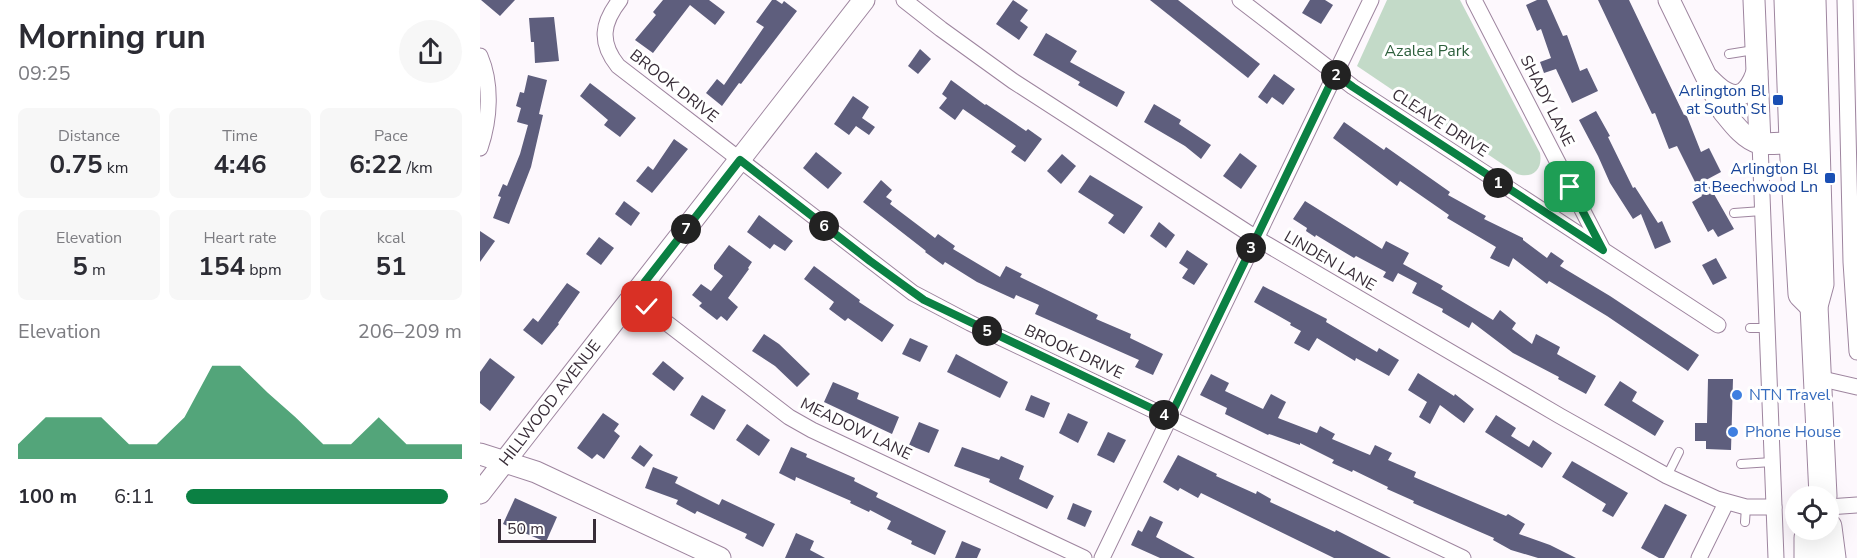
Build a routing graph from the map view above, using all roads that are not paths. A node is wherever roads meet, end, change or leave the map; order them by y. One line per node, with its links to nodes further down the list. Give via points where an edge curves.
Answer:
1 (620, 0): 22 (street, BROOK DRIVE, via 606,28 606,46 611,57)
2 (864, 0): 22 (street, HILLWOOD AVENUE)
3 (904, 0): 25 (street, LINDEN LANE, via 1013,81)
4 (1240, 0): 17 (street, CLEAVE DRIVE)
5 (1371, 0): 17 (street)
6 (1474, 0): 26 (street, SHADY LANE)
7 (1669, 0): 16 (street)
8 (1754, 0): 12 (street)
9 (1788, 0): 19 (highway)
10 (1812, 0): 19 (highway)
11 (1845, 0): 18 (street)
12 (1756, 50): 13 (lane); 15 (street)
13 (1729, 54)
14 (480, 56): 21 (street, via 488,102)
15 (1757, 71): 16 (street, via 1746,93 1733,96 1722,92); 20 (street)
16 (1703, 72): 20 (street, via 1728,117)
17 (1335, 74): 25 (street); 26 (street, CLEAVE DRIVE)
18 (1853, 140): 31 (street, via 1851,262)
19 (1804, 141): 20 (street); 32 (highway, via 1820,284 1814,306)
20 (1760, 143): 23 (street)
21 (480, 148)
22 (740, 160): 27 (street, HILLWOOD AVENUE); 34 (street, BROOK DRIVE, via 924,300)
23 (1762, 211): 24 (lane); 30 (street)
24 (1734, 213)
25 (1256, 238): 34 (street); 40 (street, LINDEN LANE)
26 (1603, 250): 28 (street, CLEAVE DRIVE)
27 (633, 297): 38 (street, HILLWOOD AVENUE); 50 (street, MEADOW LANE, via 796,421)
28 (1718, 325)
29 (1750, 328): 30 (lane)
30 (1767, 328): 37 (street)
31 (1857, 352)
32 (1818, 378): 33 (street); 41 (highway)
33 (1857, 387)
34 (1170, 417): 51 (street); 52 (street, BROOK DRIVE)
35 (1679, 452): 40 (lane)
36 (480, 454): 38 (street)
37 (1772, 462): 39 (lane); 46 (street)
38 (503, 463): 42 (street, HILLWOOD AVENUE); 49 (street, via 536,472)
39 (1741, 464)
40 (1667, 476): 43 (street, LINDEN LANE)
41 (1823, 486)
42 (480, 493)
43 (1726, 503): 46 (street, LINDEN LANE, via 1746,514); 53 (street)
44 (1857, 505): 45 (street)
45 (1839, 506)
46 (1774, 507): 54 (street)
47 (1808, 540): 55 (highway)
48 (1830, 540): 56 (highway)
49 (720, 558)
50 (1084, 558)
51 (1102, 558)
52 (1463, 558)
53 (1699, 558)
54 (1776, 558)
55 (1808, 558)
56 (1832, 558)

